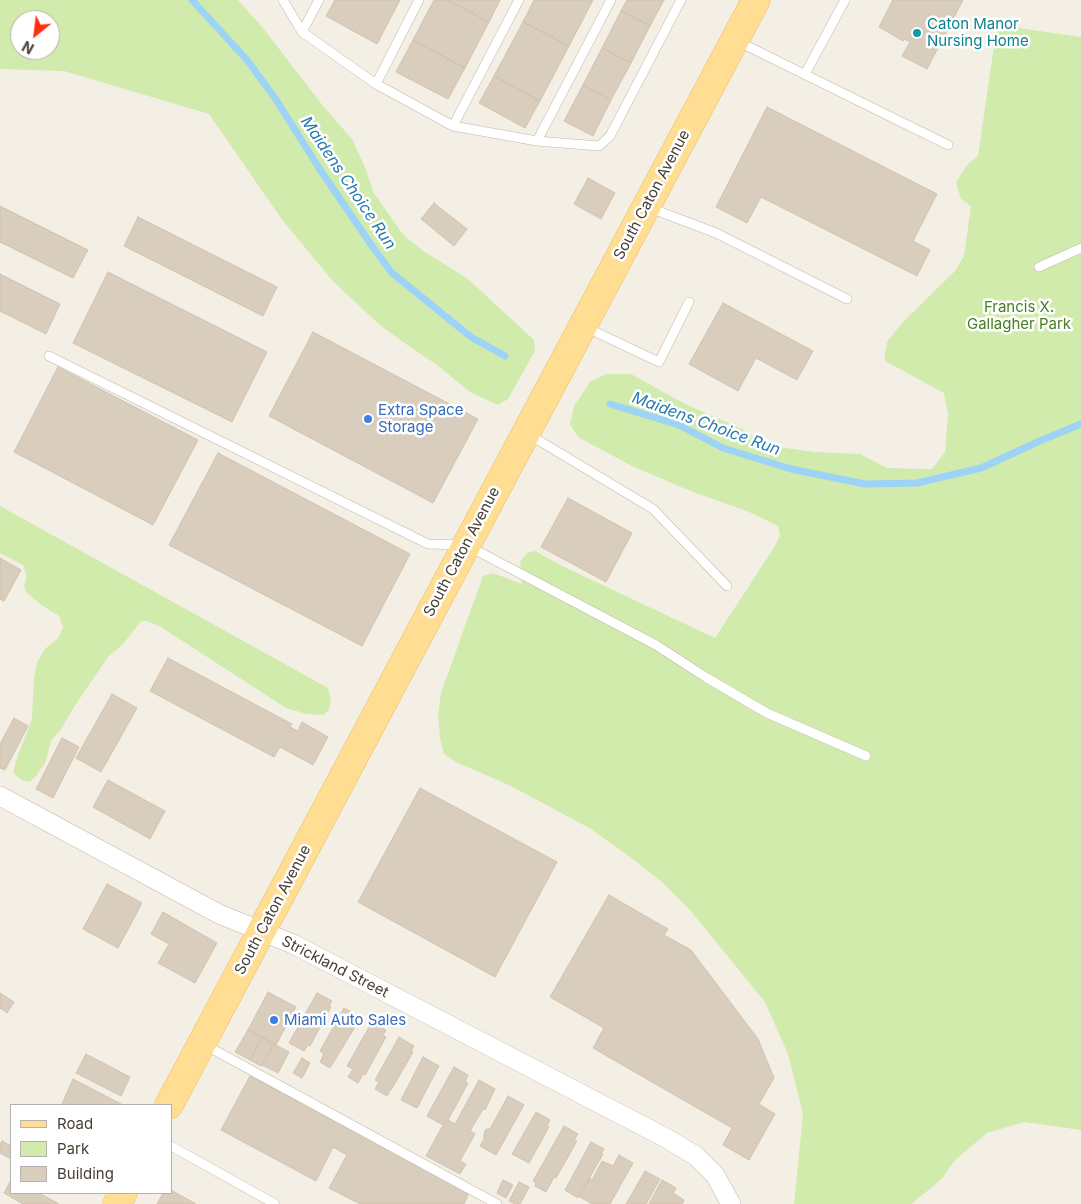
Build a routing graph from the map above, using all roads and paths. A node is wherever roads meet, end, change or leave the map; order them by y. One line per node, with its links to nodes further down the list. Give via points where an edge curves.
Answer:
1 (283, 0): 9 (lane)
2 (318, 0): 9 (lane)
3 (419, 0): 12 (lane)
4 (519, 0): 13 (lane)
5 (611, 0): 14 (lane)
6 (681, 0): 14 (lane, via 605,141 599,146)
7 (756, 0): 10 (main road, South Caton Avenue)
8 (845, 0): 11 (lane)
9 (302, 32): 12 (lane)
10 (734, 40): 11 (lane); 16 (main road, South Caton Avenue)
11 (805, 74): 15 (lane)
12 (376, 84): 13 (lane)
13 (453, 126): 14 (lane)
14 (537, 140)
15 (948, 145)
16 (646, 206): 19 (lane, via 716,233); 21 (main road, South Caton Avenue)
17 (1081, 248): 18 (lane)
18 (1039, 267)
19 (847, 299)
20 (689, 302): 21 (lane, via 659,362)
21 (582, 326): 23 (main road, South Caton Avenue)
22 (50, 356): 24 (lane, via 428,544)
23 (526, 433): 24 (main road, South Caton Avenue); 25 (lane, via 653,509)
24 (466, 545): 26 (lane, via 656,646 767,713); 28 (main road, South Caton Avenue)
25 (727, 586)
26 (866, 756)
27 (0, 796): 28 (street, Strickland Street, via 218,914)
28 (262, 932): 29 (main road, South Caton Avenue); 34 (street, Strickland Street, via 293,944 666,1138 696,1156 715,1175)
29 (202, 1043): 30 (main road, South Caton Avenue); 33 (lane)
30 (170, 1104)
31 (172, 1147): 32 (lane)
32 (275, 1204)
33 (497, 1204)
34 (731, 1204)

